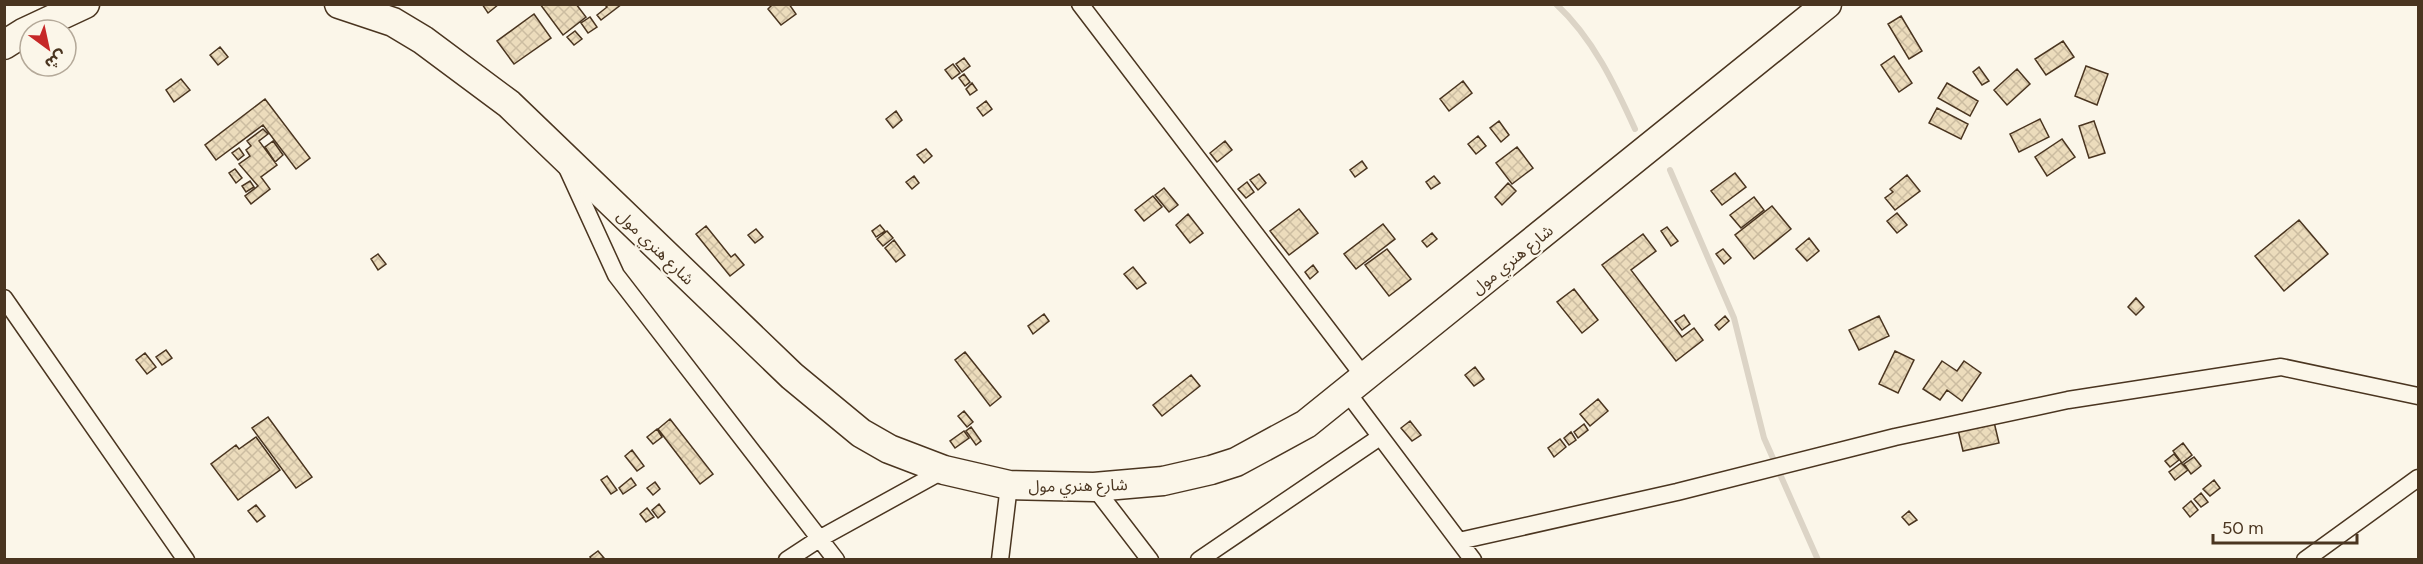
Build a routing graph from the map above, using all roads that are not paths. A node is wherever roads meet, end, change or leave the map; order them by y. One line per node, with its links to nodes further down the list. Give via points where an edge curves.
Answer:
1 (85, 4): 6 (highway)
2 (339, 4): 5 (highway, شارع هنري مول)
3 (1080, 4): 9 (street)
4 (1827, 4): 9 (highway, شارع هنري مول)
5 (367, 8): 7 (highway, شارع هنري مول, via 423,40 509,104)
6 (4, 45)
7 (560, 154): 12 (highway, شارع هنري مول, via 828,408 889,448); 16 (street, via 616,275)
8 (4, 298): 18 (street)
9 (1356, 385): 11 (street); 15 (highway, شارع هنري مول, via 1306,424 1236,462 1163,481)
10 (2418, 396): 17 (street, via 2281,366 2067,400)
11 (1380, 437): 17 (street); 23 (street)
12 (944, 470): 14 (highway, شارع هنري مول); 16 (street)
13 (2418, 478): 25 (street)
14 (1009, 485): 15 (highway, شارع هنري مول); 21 (street)
15 (1094, 487): 22 (street)
16 (819, 539): 19 (street); 20 (street)
17 (1459, 541): 24 (street)
18 (186, 560)
19 (787, 560)
20 (836, 560)
21 (1000, 560)
22 (1150, 560)
23 (1200, 560)
24 (1473, 560)
25 (2306, 560)

